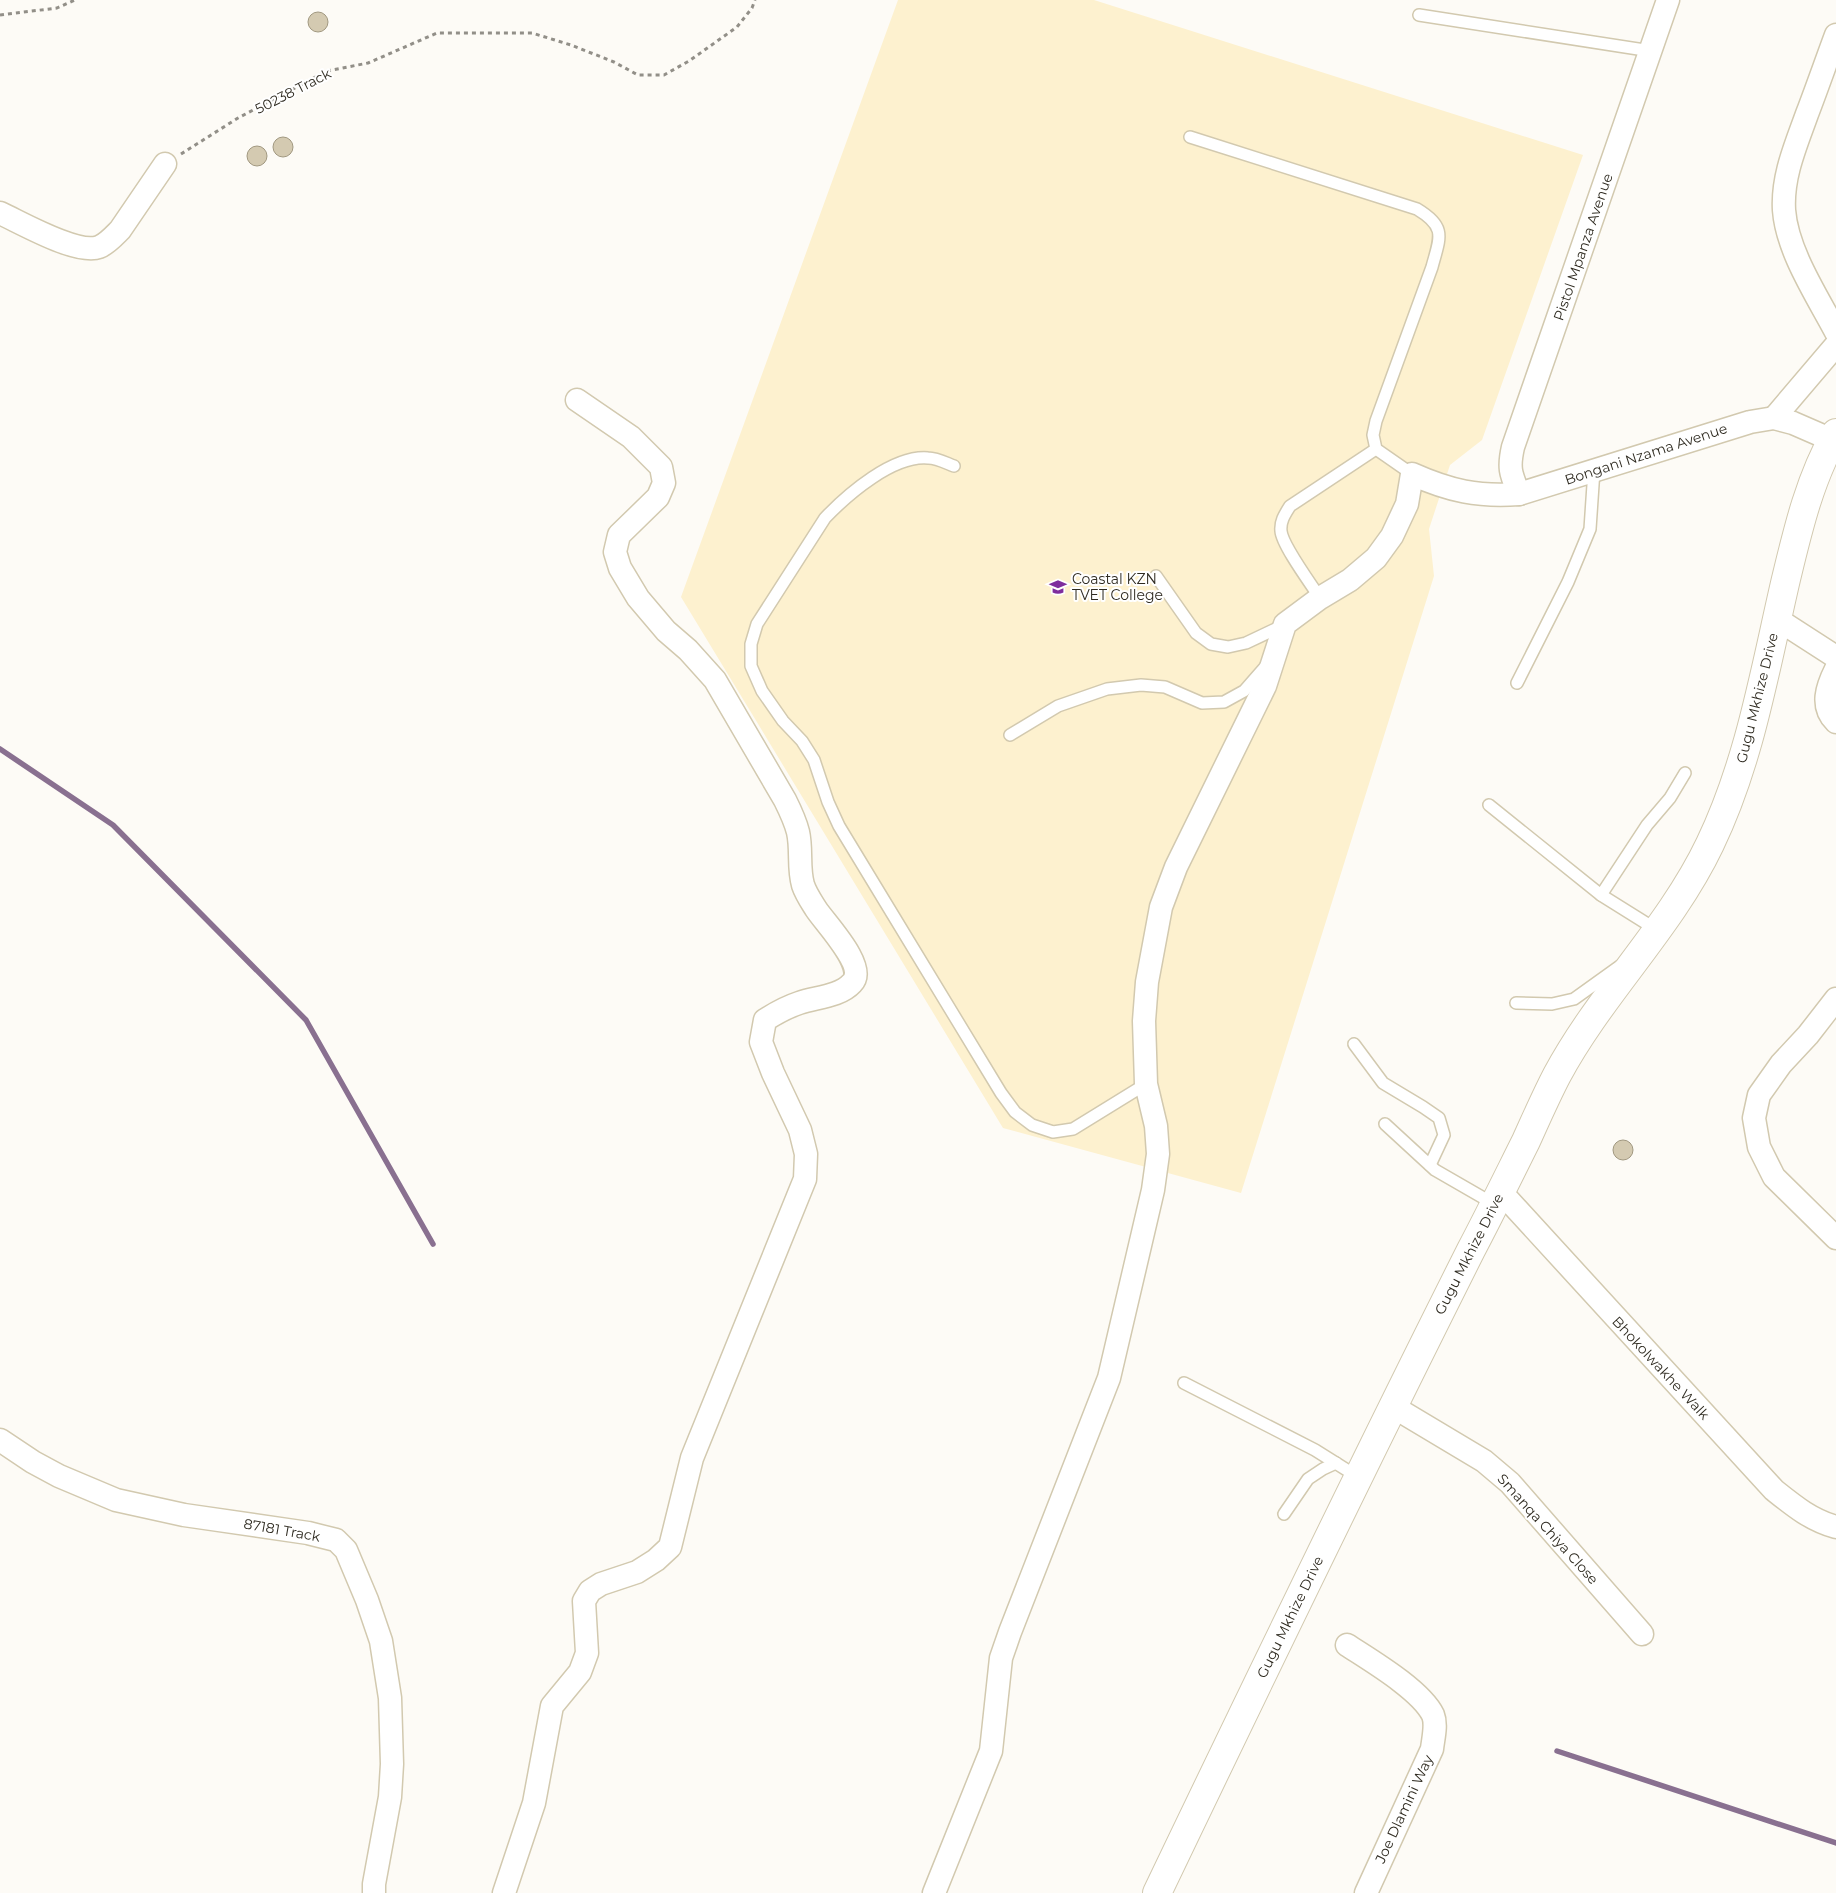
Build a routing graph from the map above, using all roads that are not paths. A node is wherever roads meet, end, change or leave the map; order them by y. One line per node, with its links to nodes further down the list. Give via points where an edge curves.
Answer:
1 (1668, 0): 4 (street, Pistol Mpanza Avenue)
2 (1419, 15): 4 (lane)
3 (1836, 35): 8 (street, via 1793,154 1785,182 1784,210 1790,237 1803,268)
4 (1651, 51): 17 (street, Pistol Mpanza Avenue, via 1513,447 1509,463)
5 (1190, 137): 13 (lane, via 1416,209 1432,219 1439,230 1432,267 1376,421 1373,435)
6 (166, 164): 7 (street, via 120,230 100,246 82,248 65,243)
7 (0, 213)
8 (1836, 332)
9 (1836, 345): 11 (street)
10 (578, 400): 50 (street, via 631,438 661,467 664,483 658,497 619,535 615,552 620,568 638,598 715,680 785,800 798,833 803,884 818,912 852,958 856,977 843,990 778,1011 765,1020 761,1042 800,1130 806,1154 805,1179 692,1458 670,1547 638,1572 590,1591 584,1602 587,1653 580,1672 552,1706 534,1802)
11 (1774, 418): 12 (street, Bongani Nzama Avenue); 15 (street, Bongani Nzama Avenue, via 1724,429)
12 (1834, 437): 20 (street, Gugu Mkhize Drive, via 1812,483)
13 (1376, 449): 16 (lane); 19 (lane, via 1290,506 1281,520 1281,533 1289,550)
14 (954, 466): 36 (lane, via 929,458 910,459 886,469 850,494 824,518 757,624 751,644 751,666 762,691 814,760 839,826 1015,1112 1032,1125 1053,1132 1073,1129)
15 (1594, 470): 17 (street, Bongani Nzama Avenue); 25 (lane, via 1590,529 1568,582)
16 (1412, 474): 17 (street, Bongani Nzama Avenue, via 1469,493 1493,496); 19 (street, via 1407,504 1392,536 1376,558 1350,580)
17 (1519, 494)
18 (1156, 576): 21 (lane, via 1196,633 1211,644 1228,647 1246,643)
19 (1320, 598): 21 (street)
20 (1777, 619): 23 (street); 31 (street, Gugu Mkhize Drive, via 1749,741 1728,802 1709,847)
21 (1285, 624): 22 (street)
22 (1275, 657): 27 (lane, via 1244,691 1224,702 1202,704 1166,687 1141,684 1107,689 1058,706); 36 (street, via 1265,686 1176,867 1160,907 1145,1011)
23 (1836, 657)
24 (1836, 669): 26 (street, via 1827,686 1826,700 1830,716)
25 (1517, 683)
26 (1836, 722)
27 (1010, 735)
28 (1685, 773): 30 (lane)
29 (1489, 806): 30 (lane)
30 (1601, 895): 31 (lane)
31 (1657, 930): 32 (street, Gugu Mkhize Drive)
32 (1633, 963): 34 (lane, via 1623,964 1574,999 1552,1004); 39 (street, Gugu Mkhize Drive, via 1557,1075)
33 (1836, 999): 40 (street, via 1781,1064 1759,1096 1754,1118 1759,1147 1774,1177)
34 (1516, 1002)
35 (1354, 1044): 38 (lane, via 1383,1083 1439,1118 1444,1134)
36 (1146, 1084): 51 (street, via 1156,1126 1158,1154 1153,1190 1109,1378 1001,1658 991,1751)
37 (1384, 1124): 38 (lane)
38 (1430, 1165): 39 (lane)
39 (1497, 1198): 42 (street, Gugu Mkhize Drive); 46 (street, Bhokolwakhe Walk, via 1774,1490 1803,1514)
40 (1836, 1238)
41 (1184, 1383): 44 (lane, via 1272,1426)
42 (1392, 1406): 44 (street, Gugu Mkhize Drive); 47 (street, Smanqa Chiya Close, via 1484,1461 1510,1482)
43 (0, 1440): 49 (street, 87181 Track, via 59,1476 116,1500 184,1515 308,1533 336,1540 346,1550 381,1641 390,1698 390,1797)
44 (1347, 1470): 45 (lane, via 1323,1468 1308,1479); 52 (street, Gugu Mkhize Drive)
45 (1284, 1514)
46 (1836, 1527)
47 (1642, 1634)
48 (1347, 1644): 53 (street, Joe Dlamini Way, via 1419,1697 1433,1716 1432,1750)
49 (374, 1893)
50 (504, 1893)
51 (934, 1893)
52 (1157, 1893)
53 (1366, 1893)

